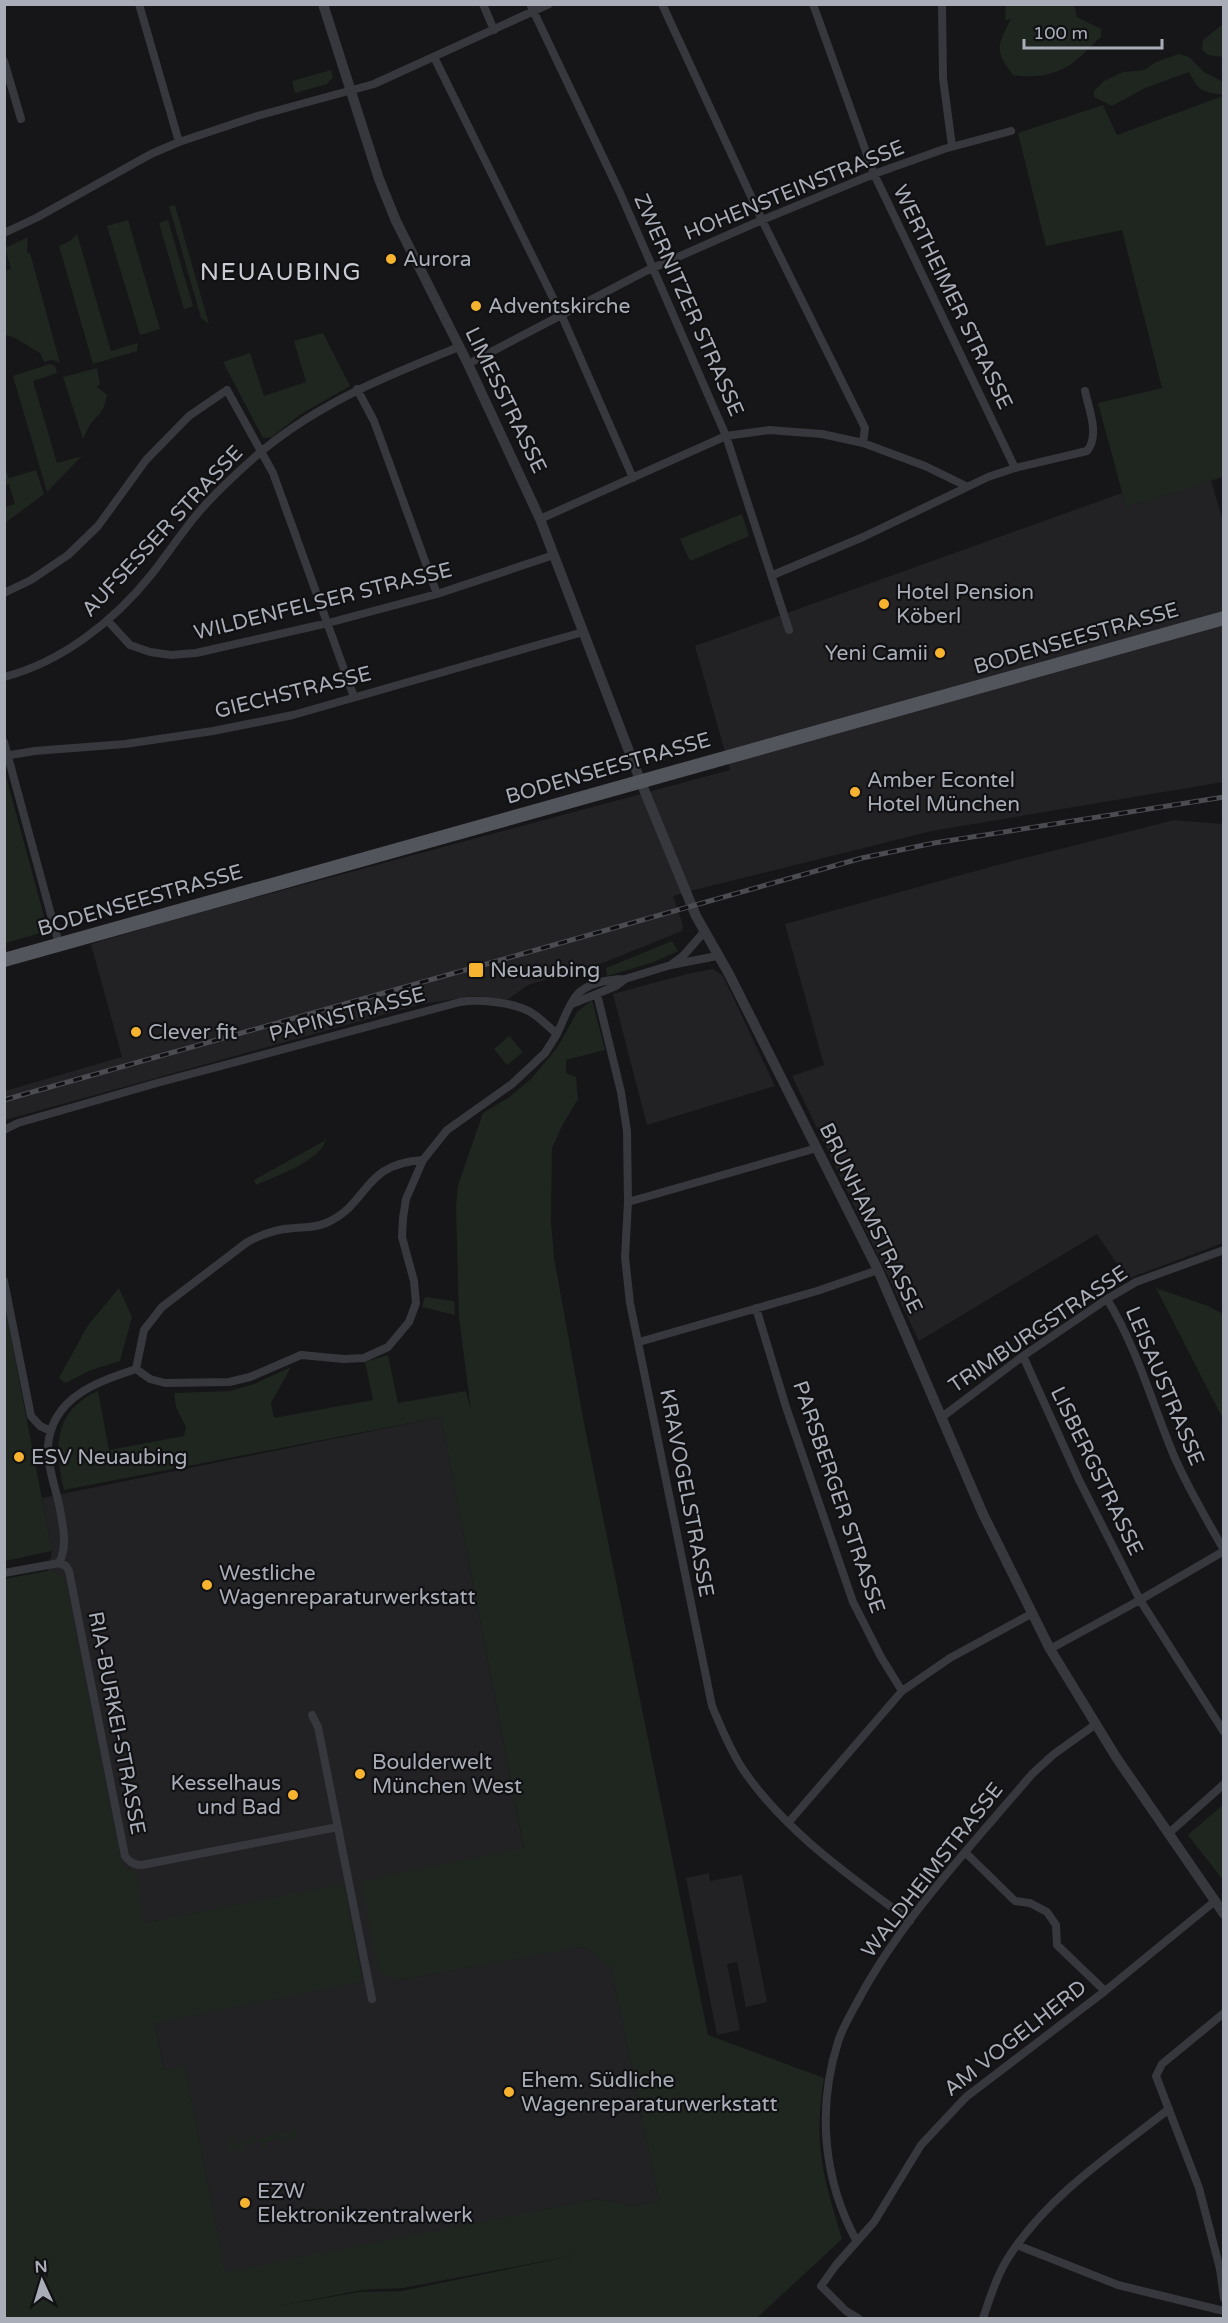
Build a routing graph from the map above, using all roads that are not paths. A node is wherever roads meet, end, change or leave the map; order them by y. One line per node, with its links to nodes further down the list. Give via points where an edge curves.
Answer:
1 (139, 4): 15 (street)
2 (323, 4): 12 (street, LIMESSTRASSE)
3 (483, 4): 9 (street)
4 (549, 4): 8 (street)
5 (662, 4): 18 (street)
6 (813, 4): 17 (street, WERTHEIMER STRASSE)
7 (942, 4): 16 (street, via 943,78)
8 (532, 8): 9 (street); 20 (street, ZWERNITZER STRASSE)
9 (494, 30): 10 (street)
10 (434, 57): 12 (street); 21 (street)
11 (4, 61): 13 (street)
12 (352, 90): 15 (street); 22 (street, LIMESSTRASSE, via 396,221)
13 (21, 119)
14 (1011, 130): 16 (street, HOHENSTEINSTRASSE)
15 (179, 142): 19 (street)
16 (952, 146): 17 (street, HOHENSTEINSTRASSE)
17 (874, 174): 18 (street, HOHENSTEINSTRASSE); 29 (street, WERTHEIMER STRASSE)
18 (762, 220): 20 (street, HOHENSTEINSTRASSE); 27 (street, via 865,428)
19 (4, 233)
20 (652, 268): 21 (street, HOHENSTEINSTRASSE); 26 (street, ZWERNITZER STRASSE)
21 (561, 314): 23 (street, HOHENSTEINSTRASSE); 30 (street)
22 (459, 346): 23 (street, LIMESSTRASSE); 24 (street, AUFSESSER STRASSE)
23 (468, 364): 32 (street, LIMESSTRASSE)
24 (357, 389): 28 (street, AUFSESSER STRASSE); 36 (street, via 374,421)
25 (1085, 391): 29 (street, via 1094,433 1087,451)
26 (726, 436): 27 (street, via 769,430); 30 (street); 34 (street, ZWERNITZER STRASSE)
27 (864, 443): 31 (street)
28 (262, 451): 35 (street, via 227,390 189,416 146,460 98,526 68,555); 38 (street, AUFSESSER STRASSE, via 199,512 150,577); 39 (street)
29 (1015, 468): 31 (street)
30 (633, 478): 32 (street)
31 (966, 486): 34 (street)
32 (540, 519): 33 (street, LIMESSTRASSE)
33 (555, 555): 36 (street, WILDENFELSER STRASSE); 41 (street, LIMESSTRASSE)
34 (773, 576): 40 (street, ZWERNITZER STRASSE)
35 (4, 593)
36 (438, 594): 39 (street, WILDENFELSER STRASSE)
37 (1224, 618): 46 (main road, BODENSEESTRASSE)
38 (108, 621): 39 (street, WILDENFELSER STRASSE, via 130,645 171,655 196,653); 42 (street, AUFSESSER STRASSE, via 62,654)
39 (328, 623): 43 (street)
40 (789, 630)
41 (583, 632): 43 (street, GIECHSTRASSE); 46 (street, LIMESSTRASSE)
42 (4, 677)
43 (354, 697): 45 (street, GIECHSTRASSE, via 293,715 213,731)
44 (4, 742): 45 (street)
45 (6, 756): 48 (street)
46 (640, 780): 47 (street, BRUNHAMSTRASSE); 48 (main road, BODENSEESTRASSE)
47 (704, 932): 49 (street, BRUNHAMSTRASSE); 51 (street)
48 (59, 944): 50 (main road, BODENSEESTRASSE)
49 (717, 956): 51 (street); 57 (street, BRUNHAMSTRASSE)
50 (4, 960)
51 (671, 965): 52 (street)
52 (625, 980): 53 (street); 54 (street, via 585,988)
53 (597, 994): 54 (street); 59 (street, KRAVOGELSTRASSE, via 627,1131)
54 (572, 1004): 55 (street)
55 (557, 1035): 56 (street, PAPINSTRASSE, via 534,1014 514,1007 491,1001 460,1002 157,1083); 58 (street, via 545,1053 512,1084 447,1130)
56 (4, 1130)
57 (817, 1148): 59 (street); 61 (street, BRUNHAMSTRASSE)
58 (423, 1160): 67 (street, via 384,1170 338,1217 324,1224 274,1231 246,1243 162,1307 144,1330); 67 (street, via 410,1190 402,1237 416,1303 409,1322 388,1347 364,1358 301,1354 229,1382 165,1383)
59 (628, 1202): 65 (street, KRAVOGELSTRASSE, via 625,1257)
60 (1224, 1250): 63 (street, TRIMBURGSTRASSE, via 1136,1282)
61 (878, 1270): 64 (street); 68 (street, BRUNHAMSTRASSE)
62 (4, 1281): 69 (street, via 32,1416)
63 (1107, 1299): 66 (street, TRIMBURGSTRASSE); 70 (street, LEISAUSTRASSE, via 1144,1372 1174,1455)
64 (756, 1308): 65 (street); 76 (street, PARSBERGER STRASSE, via 853,1602)
65 (639, 1342): 81 (street, KRAVOGELSTRASSE, via 712,1706 741,1767)
66 (1023, 1356): 68 (street, TRIMBURGSTRASSE); 73 (street, LISBERGSTRASSE, via 1079,1480)
67 (136, 1370): 69 (street, via 80,1391 60,1413)
68 (942, 1417): 74 (street, BRUNHAMSTRASSE)
69 (51, 1431): 71 (street, via 48,1447 65,1536)
70 (1224, 1550): 73 (street)
71 (59, 1563): 72 (street); 82 (street, RIA-BURKEI-STRASSE, via 69,1571 129,1861 142,1865)
72 (4, 1573)
73 (1140, 1600): 75 (street); 79 (street, LISBERGSTRASSE)
74 (1031, 1614): 75 (street, BRUNHAMSTRASSE); 76 (street, via 950,1658)
75 (1050, 1649): 78 (street, BRUNHAMSTRASSE)
76 (902, 1691): 81 (street)
77 (312, 1715): 82 (street, via 318,1727)
78 (1096, 1724): 83 (street, BRUNHAMSTRASSE); 84 (street, WALDHEIMSTRASSE, via 1032,1774)
79 (1224, 1732)
80 (1224, 1784): 83 (street)
81 (788, 1823): 87 (street, KRAVOGELSTRASSE)
82 (338, 1827): 89 (street)
83 (1167, 1834): 85 (street, BRUNHAMSTRASSE)
84 (966, 1853): 87 (street, WALDHEIMSTRASSE); 88 (street, via 1015,1901 1047,1912 1056,1925 1058,1945)
85 (1215, 1901): 86 (street, BRUNHAMSTRASSE); 88 (street, AM VOGELHERD)
86 (1224, 1914)
87 (910, 1921): 92 (street, WALDHEIMSTRASSE, via 872,1974 838,2042 825,2109 831,2180)
88 (1104, 1991): 92 (street, AM VOGELHERD, via 958,2105 921,2145 874,2222)
89 (372, 1999)
90 (1224, 2013): 91 (street, via 1162,2064 1156,2076)
91 (1169, 2109): 93 (street, via 1041,2213); 94 (street, via 1199,2188)
92 (856, 2240): 96 (street, AM VOGELHERD, via 821,2286)
93 (1017, 2245): 95 (street, via 1118,2285); 97 (street, via 1008,2256)
94 (1224, 2298)
95 (1224, 2311)
96 (858, 2319)
97 (983, 2319)

